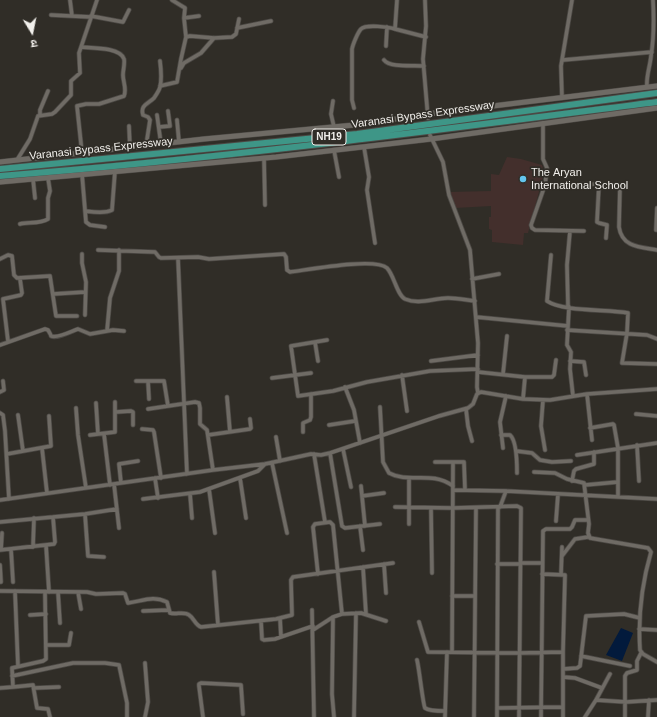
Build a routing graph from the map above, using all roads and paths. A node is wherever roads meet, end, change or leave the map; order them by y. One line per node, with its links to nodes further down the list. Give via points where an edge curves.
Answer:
1 (70, 0): 10 (street)
2 (97, 0): 12 (street)
3 (172, 0): 13 (street, via 185,7)
4 (397, 0): 18 (street)
5 (425, 0): 20 (street)
6 (572, 0): 26 (street)
7 (653, 0): 24 (street)
8 (129, 10): 12 (street, via 124,22)
9 (51, 15): 10 (street)
10 (72, 16): 12 (street)
11 (199, 16): 13 (street)
12 (91, 17): 23 (street)
13 (184, 18): 19 (street)
14 (239, 19): 17 (street)
15 (271, 21): 17 (street)
16 (387, 27): 18 (street); 22 (street); 38 (street, via 362,28 353,43)
17 (237, 28): 21 (street, via 236,34 232,37)
18 (395, 29): 20 (street)
19 (186, 37): 21 (street); 29 (street)
20 (426, 37): 28 (street)
21 (214, 38): 29 (street, via 201,53 183,64)
22 (386, 46)
23 (81, 47): 41 (street, via 80,73 71,81 71,95 55,112); 56 (street, via 119,52 124,59 123,76 126,90 121,97 99,104 77,106)
24 (652, 52): 26 (street); 32 (street)
25 (384, 60): 28 (street, via 393,66)
26 (562, 60): 35 (street)
27 (160, 61): 30 (street)
28 (424, 66): 43 (street)
29 (180, 71): 30 (street, via 177,82)
30 (160, 86): 52 (street, via 155,96 142,108 143,115 150,120)
31 (657, 86): 32 (street)
32 (647, 87): 35 (street)
33 (48, 91): 41 (street)
34 (657, 92): 60 (highway, Varanasi Bypass Expressway / NH19, via 357,134)
35 (562, 98): 43 (street)
36 (333, 101): 48 (street, via 331,114)
37 (657, 102): 63 (highway, Varanasi Bypass Expressway / NH19, via 342,142)
38 (354, 108)
39 (657, 108): 45 (street)
40 (168, 111): 47 (street, via 170,126)
41 (40, 115): 58 (street, via 36,117 30,139)
42 (158, 115): 47 (street)
43 (427, 116): 48 (street)
44 (177, 120): 50 (street)
45 (543, 124): 49 (street); 69 (street)
46 (129, 126): 54 (street)
47 (159, 127): 51 (street)
48 (334, 127): 50 (street)
49 (431, 137): 53 (street); 90 (street, via 443,162 449,196 469,246)
50 (179, 142): 51 (street)
51 (161, 144): 52 (street)
52 (146, 146): 54 (street)
53 (364, 146): 55 (street); 80 (street)
54 (130, 148): 56 (street)
55 (334, 150): 57 (street); 64 (street)
56 (82, 153): 58 (street)
57 (264, 158): 61 (street); 71 (street)
58 (17, 161): 59 (street)
59 (0, 162)
60 (0, 169)
61 (115, 171): 62 (street); 73 (street, via 112,210)
62 (82, 174): 65 (street); 73 (street)
63 (0, 176)
64 (339, 177)
65 (48, 178): 66 (street); 74 (street, via 48,219 43,222)
66 (33, 179): 67 (street); 70 (street)
67 (0, 182)
68 (599, 184): 69 (street); 79 (street, via 597,222 606,225); 83 (street, via 620,185 618,227 623,240 629,244)
69 (545, 185): 77 (street, via 532,228)
70 (35, 198)
71 (265, 205)
72 (657, 208): 76 (street)
73 (85, 211): 75 (street, via 87,224)
74 (20, 224)
75 (105, 227)
76 (656, 230)
77 (570, 231): 78 (street); 94 (street, via 567,265)
78 (584, 231)
79 (606, 238)
80 (375, 243)
81 (98, 250): 82 (street)
82 (120, 250): 86 (street, via 155,252 158,258); 99 (street, via 119,271 110,301)
83 (657, 250)
84 (82, 254): 91 (street)
85 (551, 255): 94 (street, via 547,300 552,304)
86 (178, 258): 93 (street, via 209,259 284,254 287,270 290,272 376,264 388,269 402,296 407,299 425,301 449,298); 139 (street)
87 (0, 259): 89 (street, via 12,256 14,275)
88 (499, 274): 90 (street)
89 (20, 279): 92 (street, via 50,276); 105 (street, via 22,294 3,298)
90 (472, 279): 93 (street)
91 (85, 292): 92 (street); 95 (street)
92 (53, 294): 96 (street, via 56,316)
93 (475, 301): 97 (street)
94 (569, 307): 98 (street); 101 (street, via 628,313)
95 (85, 315)
96 (77, 316)
97 (476, 316): 98 (street); 108 (street)
98 (567, 328): 101 (street); 112 (street, via 566,345 571,352)
99 (107, 331): 100 (street); 105 (street, via 90,334 78,329 53,336 45,329)
100 (124, 331)
101 (627, 333): 103 (street); 113 (street, via 622,364)
102 (507, 336): 116 (street)
103 (657, 339)
104 (327, 340): 106 (street)
105 (8, 341): 107 (street)
106 (315, 342): 111 (street); 117 (street, via 291,346)
107 (0, 345)
108 (478, 355): 109 (street); 114 (street)
109 (431, 360)
110 (556, 360): 120 (street, via 554,377)
111 (318, 361)
112 (570, 361): 119 (street, via 584,362); 132 (street)
113 (657, 364)
114 (478, 370): 116 (street); 118 (street, via 430,371); 128 (street)
115 (311, 373): 117 (street)
116 (503, 374): 120 (street)
117 (294, 375): 121 (street); 129 (street, via 298,396)
118 (402, 375): 125 (street); 145 (street)
119 (586, 375)
120 (526, 377): 135 (street)
121 (272, 378)
122 (3, 381): 127 (street, via 4,390)
123 (136, 381): 124 (street)
124 (148, 381): 134 (street); 140 (street, via 164,381)
125 (345, 387): 129 (street); 153 (street, via 354,410)
126 (657, 389): 130 (street)
127 (0, 392)
128 (478, 393): 131 (street); 144 (street, via 473,404)
129 (311, 394): 159 (street, via 311,419 303,423)
130 (587, 394): 132 (street); 156 (street)
131 (506, 396): 135 (street); 164 (street, via 500,419)
132 (573, 396): 136 (street)
133 (227, 397): 158 (street)
134 (148, 399)
135 (523, 399): 136 (street)
136 (543, 400): 176 (street, via 541,426)
137 (115, 402): 146 (street)
138 (96, 403): 161 (street)
139 (183, 404): 140 (street); 163 (street, via 199,403 200,424 206,428); 194 (street)
140 (168, 406): 143 (street)
141 (380, 407): 165 (street)
142 (76, 408): 208 (street)
143 (148, 409)
144 (466, 409): 165 (street); 168 (street)
145 (407, 411)
146 (116, 412): 154 (street, via 133,412); 162 (street, via 115,432)
147 (0, 413): 181 (street, via 3,415)
148 (636, 414): 151 (street)
149 (18, 415): 177 (street)
150 (49, 416): 172 (street, via 51,445)
151 (657, 416)
152 (250, 419): 158 (street, via 251,428)
153 (355, 421): 155 (street); 169 (street)
154 (133, 425)
155 (329, 425)
156 (590, 428): 167 (street); 174 (street, via 614,424)
157 (142, 429): 196 (street, via 154,432)
158 (230, 432): 163 (street)
159 (303, 432)
160 (90, 434): 161 (street)
161 (98, 434): 162 (street)
162 (104, 434): 203 (street)
163 (208, 435): 191 (street)
164 (501, 435): 173 (street); 178 (street, via 511,436)
165 (381, 436): 169 (street); 198 (street, via 386,469 393,475)
166 (276, 437): 184 (street)
167 (592, 440)
168 (472, 441)
169 (360, 443): 175 (street)
170 (657, 443): 171 (street)
171 (637, 445): 174 (street); 200 (street)
172 (42, 448): 177 (street); 213 (street)
173 (503, 448)
174 (618, 448): 179 (street); 201 (street)
175 (343, 449): 180 (street); 207 (street)
176 (545, 450)
177 (23, 451): 181 (street)
178 (516, 451): 185 (street, via 532,453 540,460); 193 (street)
179 (594, 452): 183 (street); 199 (street, via 594,464 576,469)
180 (330, 453): 182 (street); 243 (street, via 342,526)
181 (7, 454): 221 (street)
182 (314, 454): 184 (street); 240 (street)
183 (576, 455)
184 (280, 461): 189 (street)
185 (571, 461)
186 (138, 462): 202 (street, via 119,464)
187 (435, 462): 188 (street)
188 (453, 462): 206 (street); 211 (street, via 462,461 465,464)
189 (272, 463): 190 (street); 246 (street)
190 (266, 464): 191 (street); 197 (street, via 258,471)
191 (213, 470): 194 (street)
192 (534, 472): 199 (street, via 555,473)
193 (517, 473)
194 (187, 474): 196 (street)
195 (155, 478): 196 (street); 202 (street); 219 (street)
196 (161, 478)
197 (240, 478): 209 (street); 236 (street)
198 (409, 478): 206 (street, via 438,478); 227 (street)
199 (572, 481): 204 (street, via 583,482)
200 (639, 481)
201 (618, 482): 204 (street); 220 (street)
202 (121, 483): 203 (street)
203 (112, 485): 208 (street); 231 (street)
204 (585, 485): 218 (street)
205 (361, 486): 217 (street)
206 (453, 486): 210 (street)
207 (351, 487)
208 (86, 488): 213 (street)
209 (209, 489): 215 (street); 247 (street)
210 (453, 490): 211 (street); 229 (street)
211 (465, 490): 212 (street)
212 (506, 491): 216 (street); 226 (street)
213 (47, 493): 221 (street)
214 (384, 493): 217 (street)
215 (190, 494): 219 (street); 235 (street)
216 (558, 494): 218 (street); 238 (street)
217 (362, 496): 243 (street)
218 (585, 496): 220 (street); 237 (street)
219 (158, 498): 222 (street)
220 (618, 498): 223 (street)
221 (9, 499): 224 (street)
222 (143, 499)
223 (657, 499)
224 (0, 500)
225 (395, 507): 227 (street)
226 (499, 507): 230 (street); 258 (street, via 521,508); 261 (street)
227 (410, 508): 228 (street); 242 (street)
228 (431, 508): 229 (street); 266 (street)
229 (453, 508): 230 (street); 278 (street)
230 (476, 508): 279 (street)
231 (117, 509): 232 (street); 244 (street)
232 (85, 514): 233 (street); 256 (street, via 88,556)
233 (53, 516): 234 (street); 249 (street, via 55,542 53,545)
234 (34, 518): 239 (street); 250 (street)
235 (192, 518)
236 (246, 518)
237 (588, 520): 248 (street); 259 (street, via 575,520 570,529 544,530)
238 (556, 521)
239 (0, 522)
240 (325, 522): 264 (street, via 333,525); 267 (street, via 313,527)
241 (380, 524): 243 (street)
242 (409, 524)
243 (362, 526): 254 (street)
244 (119, 528)
245 (2, 533): 252 (street)
246 (288, 533)
247 (215, 534)
248 (588, 537): 255 (street, via 576,539); 291 (street, via 650,550)
249 (46, 545): 250 (street); 274 (street)
250 (33, 547): 253 (street)
251 (562, 547): 255 (street)
252 (1, 550): 253 (street)
253 (11, 550): 271 (street)
254 (363, 550)
255 (562, 556): 269 (street)
256 (104, 557)
257 (393, 563): 260 (street)
258 (520, 563): 259 (street); 261 (street); 309 (street)
259 (542, 563): 268 (street)
260 (384, 564): 263 (street); 277 (street)
261 (497, 564): 306 (street)
262 (0, 565): 270 (street)
263 (363, 567): 264 (street); 287 (street)
264 (338, 571): 267 (street); 286 (street)
265 (214, 572): 296 (street)
266 (432, 573)
267 (318, 574): 290 (street, via 291,578 292,614)
268 (542, 574): 269 (street); 307 (street)
269 (561, 575): 308 (street, via 565,575)
270 (1, 582)
271 (13, 582)
272 (0, 591): 273 (street)
273 (15, 591): 274 (street); 315 (street)
274 (47, 592): 275 (street); 285 (street)
275 (58, 592): 276 (street); 295 (street)
276 (78, 592): 280 (street); 281 (street, via 123,593 128,603 154,598 168,602)
277 (386, 593)
278 (452, 596): 279 (street); 304 (street)
279 (475, 596): 305 (street)
280 (81, 609)
281 (168, 610): 283 (street); 296 (street, via 172,614 189,615 199,627)
282 (312, 610): 297 (street)
283 (143, 611)
284 (356, 613): 286 (street); 287 (street); 342 (street)
285 (46, 614): 288 (street); 302 (street)
286 (342, 614): 289 (street)
287 (366, 614): 293 (street)
288 (30, 615)
289 (333, 617): 297 (street); 341 (street)
290 (280, 618): 292 (street); 301 (street)
291 (640, 618): 298 (street); 311 (street, via 624,614 586,616)
292 (261, 620): 296 (street); 301 (street, via 262,640)
293 (386, 621)
294 (419, 622): 303 (street, via 427,652)
295 (60, 623)
296 (218, 624)
297 (313, 628): 301 (street); 340 (street)
298 (639, 629): 299 (street); 310 (street)
299 (657, 630)
300 (71, 633): 302 (street, via 69,645)
301 (281, 637)
302 (46, 645): 315 (street, via 45,660)
303 (447, 652): 304 (street); 334 (street)
304 (452, 652): 305 (street)
305 (474, 652): 306 (street); 344 (street)
306 (497, 652): 309 (street); 330 (street)
307 (542, 652): 308 (street); 309 (street); 332 (street)
308 (563, 652): 317 (street)
309 (519, 653): 331 (street)
310 (641, 653): 313 (street); 329 (street, via 637,670 627,673 626,676)
311 (581, 656): 316 (street); 317 (street, via 580,666)
312 (417, 660): 334 (street, via 425,707)
313 (657, 662)
314 (145, 663): 338 (street, via 148,702)
315 (18, 666): 319 (street, via 12,668)
316 (630, 666)
317 (563, 669): 320 (street)
318 (610, 674): 325 (street)
319 (12, 676): 321 (street); 337 (street, via 73,663 119,665 127,703)
320 (563, 677): 325 (street, via 574,678); 333 (street)
321 (13, 687): 323 (street); 324 (street, via 31,684)
322 (58, 687): 324 (street)
323 (0, 688)
324 (34, 688): 336 (street, via 37,708 48,709)
325 (602, 688): 326 (street)
326 (596, 700): 329 (street); 349 (street)
327 (649, 700): 328 (street); 329 (street); 351 (street)
328 (657, 700)
329 (626, 702): 350 (street)
330 (497, 708): 331 (street); 345 (street)
331 (519, 708): 332 (street); 346 (street)
332 (541, 708): 333 (street); 347 (street)
333 (563, 708): 348 (street)
334 (445, 711): 343 (street)
335 (242, 714): 339 (street, via 241,685 201,682 199,686)
336 (50, 717)
337 (127, 717)
338 (145, 717)
339 (203, 717)
340 (314, 717)
341 (334, 717)
342 (354, 717)
343 (444, 717)
344 (474, 717)
345 (497, 717)
346 (519, 717)
347 (541, 717)
348 (563, 717)
349 (585, 717)
350 (625, 717)
351 (648, 717)

